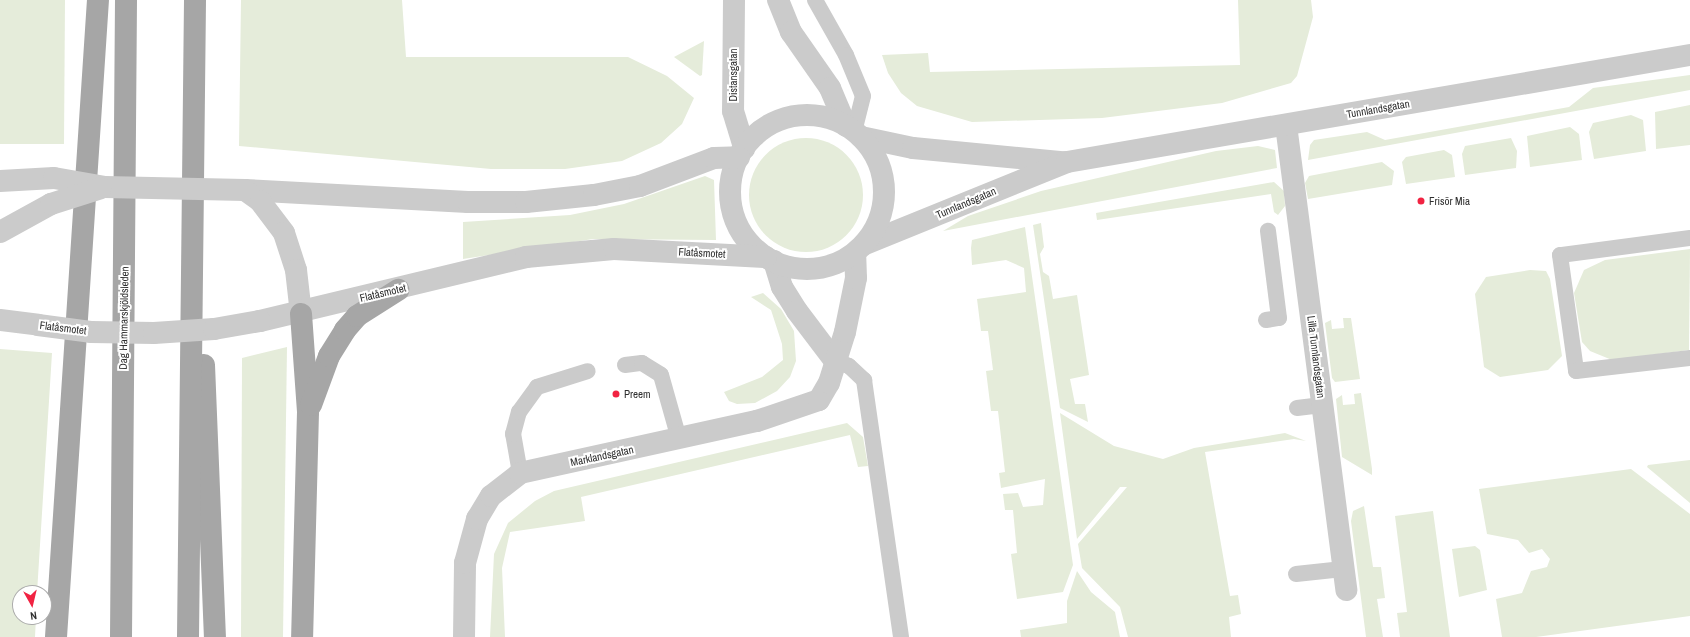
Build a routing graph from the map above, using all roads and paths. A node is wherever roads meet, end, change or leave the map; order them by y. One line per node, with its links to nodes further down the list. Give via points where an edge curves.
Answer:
1 (98, 0): 38 (main road)
2 (126, 0): 39 (main road, Dag Hammarskjöldsleden)
3 (195, 0): 17 (main road)
4 (734, 0): 10 (street, Distansgatan, via 733,111)
5 (778, 0): 9 (street, via 791,32 830,88)
6 (815, 0): 9 (lane, via 861,91)
7 (1690, 55): 8 (street, Tunnlandsgatan)
8 (1286, 125): 11 (street, Tunnlandsgatan); 30 (street, Lilla Tunnlandsgatan)
9 (854, 132): 10 (street, Flatåsmotet, via 815,116 783,119 755,136); 11 (street, Tunnlandsgatan, via 913,148); 19 (street, via 875,156 884,190 879,218)
10 (742, 152): 14 (street, via 714,158 640,186 594,195 468,202); 20 (street, Flatåsmotet, via 730,189 733,212 748,242)
11 (1067, 162): 19 (street, Tunnlandsgatan)
12 (0, 181): 13 (street, bridge, via 54,178)
13 (104, 187): 14 (street, bridge); 16 (street, bridge, via 51,204)
14 (255, 194): 23 (street, via 277,220 291,250)
15 (1268, 231): 25 (lane, via 1279,318)
16 (0, 232)
17 (193, 234): 40 (main road); 41 (main road, via 207,400)
18 (1690, 238): 26 (lane, via 1560,255 1576,371)
19 (860, 248): 20 (street, Flatåsmotet, via 836,264 816,268 794,268); 27 (street, Marklandsgatan, via 845,332)
20 (770, 259): 21 (street, Flatåsmotet, via 614,248 526,257); 27 (street, via 786,293)
21 (398, 290): 22 (main road)
22 (374, 299): 23 (street, Flatåsmotet); 32 (main road, via 345,330 329,356)
23 (301, 314): 24 (street, Flatåsmotet, bridge, via 214,329 154,333 91,332); 32 (main road)
24 (0, 320)
25 (1266, 320)
26 (1690, 358)
27 (834, 360): 33 (street, Marklandsgatan, via 829,383 819,400 757,421); 44 (lane, via 849,366 864,380)
28 (625, 366): 33 (lane, via 642,363 661,375)
29 (588, 371): 34 (lane, via 537,386 519,412 514,434)
30 (1322, 405): 31 (lane); 35 (street, Lilla Tunnlandsgatan)
31 (1297, 408)
32 (308, 412): 42 (main road)
33 (679, 439): 34 (street, Marklandsgatan)
34 (520, 473): 43 (street, Marklandsgatan, via 491,496 477,519 465,563)
35 (1343, 568): 36 (lane); 37 (street, Lilla Tunnlandsgatan)
36 (1296, 574)
37 (1346, 590)
38 (56, 637)
39 (121, 637)
40 (188, 637)
41 (215, 637)
42 (302, 637)
43 (464, 637)
44 (901, 637)

